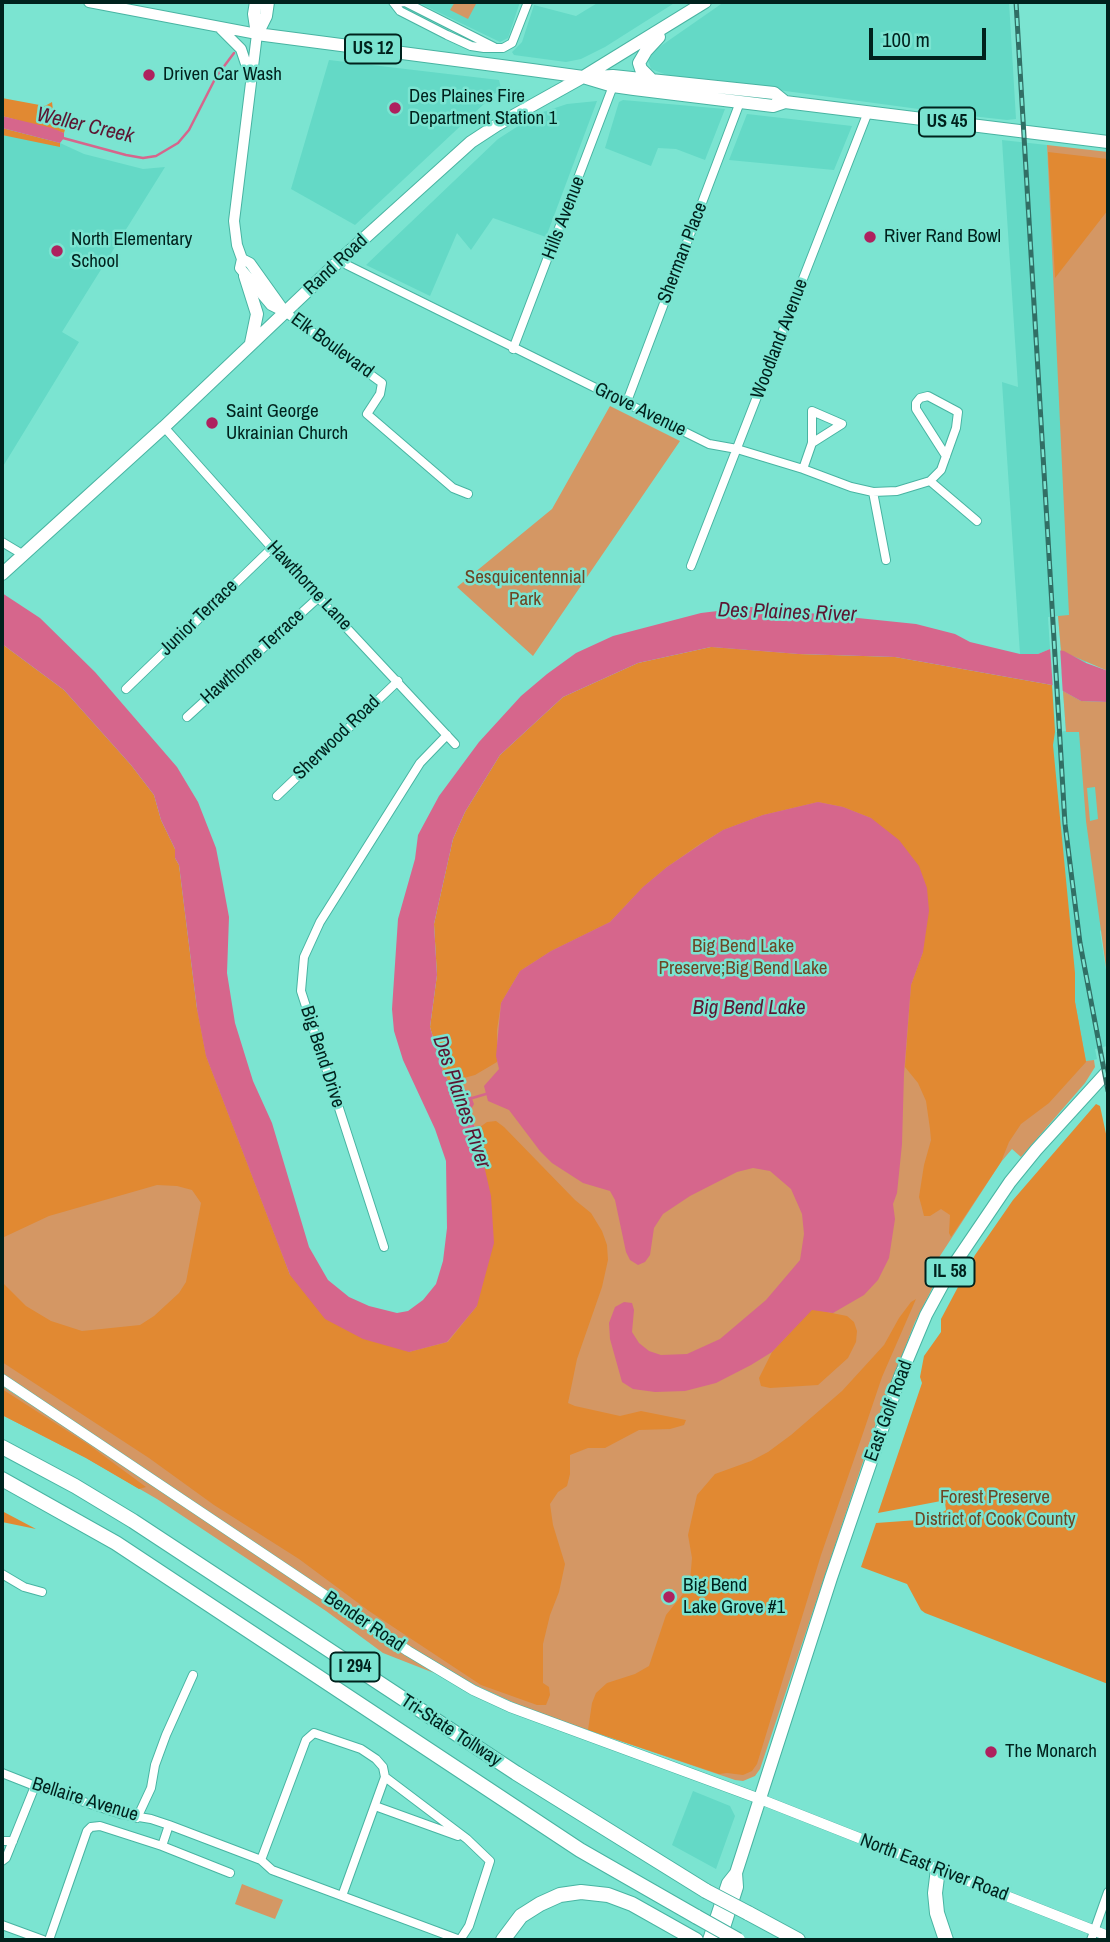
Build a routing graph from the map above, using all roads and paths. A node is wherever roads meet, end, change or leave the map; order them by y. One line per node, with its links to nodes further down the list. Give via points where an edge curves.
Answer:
1 (89, 2): 8 (main road)
2 (256, 2): 9 (main road)
3 (268, 2): 9 (main road)
4 (394, 2): 5 (street, via 400,11 461,43 496,48 515,40)
5 (528, 2)
6 (705, 2): 7 (main road, Rand Road)
7 (673, 22): 10 (main road, Rand Road); 11 (main road, via 639,62)
8 (218, 27): 9 (main road); 12 (main road, via 241,49)
9 (257, 34): 10 (main road, US 12); 12 (main road)
10 (583, 78): 11 (main road, US 45); 13 (main road, US 45); 19 (main road, Rand Road, via 471,142)
11 (652, 80): 14 (main road, US 45, via 774,93)
12 (251, 84): 18 (main road, via 234,221)
13 (613, 86): 15 (main road, US 45); 23 (street, Hills Avenue)
14 (785, 102): 15 (main road, US 45, via 773,106); 16 (main road, US 45)
15 (740, 103): 24 (street, Sherman Place)
16 (868, 112): 17 (main road, US 45); 27 (street, Woodland Avenue)
17 (1108, 142)
18 (242, 259): 20 (main road, via 240,268); 21 (main road, Elk Boulevard, via 250,263)
19 (339, 261): 21 (main road, Rand Road); 23 (street, Grove Avenue)
20 (245, 276): 21 (main road, Elk Boulevard, via 271,305); 22 (main road, via 257,314)
21 (285, 312): 22 (main road, Rand Road); 32 (street, Elk Boulevard, via 382,383 367,414 453,488)
22 (251, 344): 25 (main road, Rand Road)
23 (513, 349): 24 (street, Grove Avenue)
24 (626, 404): 27 (street, Grove Avenue, via 709,444)
25 (164, 427): 35 (street, Hawthorne Lane); 36 (main road, Rand Road)
26 (812, 443): 26 (street, via 812,411 842,424 832,430); 29 (street)
27 (737, 449): 29 (street, Grove Avenue); 38 (street, Woodland Avenue)
28 (946, 456): 28 (street, via 916,409 923,396 958,412); 30 (street)
29 (803, 468): 31 (street, Grove Avenue)
30 (930, 481): 31 (street, Grove Avenue, via 897,491); 33 (street)
31 (873, 492): 37 (street)
32 (468, 494)
33 (978, 521)
34 (2, 542): 36 (street)
35 (272, 548): 40 (street, Hawthorne Lane); 42 (street, Junior Terrace)
36 (22, 554): 39 (main road, Rand Road)
37 (886, 560)
38 (691, 566)
39 (2, 574)
40 (319, 597): 41 (street, Hawthorne Lane); 43 (street, Hawthorne Terrace)
41 (397, 681): 44 (street, Hawthorne Lane); 46 (street, Sherwood Road)
42 (126, 689)
43 (187, 717)
44 (447, 735): 45 (street, Hawthorne Lane); 48 (street, Big Bend Drive, via 419,763 303,957 301,991)
45 (455, 744)
46 (277, 796)
47 (1108, 1071): 58 (main road, East Golf Road / IL 58, via 1010,1182 926,1315 831,1578)
48 (384, 1247)
49 (2, 1379): 58 (street, Bender Road, via 473,1690)
50 (2, 1447): 84 (highway, Tri-State Tollway / I 294, bridge, via 133,1521 516,1773 706,1891)
51 (2, 1479): 83 (highway, Tri-State Tollway / I 294, bridge, via 116,1543 580,1850)
52 (2, 1574): 53 (street)
53 (42, 1592)
54 (193, 1675): 60 (street)
55 (2, 1773): 57 (street, Bellaire Avenue)
56 (385, 1777): 59 (street); 62 (street); 66 (street, via 383,1767 361,1749 314,1733 306,1740)
57 (35, 1786): 60 (street, Bellaire Avenue); 64 (street)
58 (761, 1799): 68 (street, North East River Road); 70 (main road, IL 58)
59 (375, 1806): 62 (street); 72 (street)
60 (137, 1818): 61 (street, Bellaire Avenue)
61 (169, 1825): 65 (street); 66 (street, Bellaire Avenue)
62 (467, 1839): 79 (street, via 490,1861)
63 (2, 1840): 64 (street)
64 (13, 1842): 67 (street)
65 (162, 1846): 69 (street); 78 (street, via 91,1827)
66 (261, 1860): 72 (street, Bellaire Avenue, via 272,1870)
67 (2, 1861)
68 (938, 1869): 74 (street, North East River Road); 85 (highway, via 937,1913)
69 (230, 1873)
70 (736, 1873): 81 (main road, IL 58, via 727,1884); 82 (main road, IL 58, via 737,1887)
71 (1108, 1892): 74 (street)
72 (342, 1896): 79 (street, Bellaire Avenue)
73 (2, 1925): 77 (street)
74 (1093, 1935): 75 (street, North East River Road)
75 (1108, 1936)
76 (694, 1939): 80 (highway, via 632,1904 581,1892 540,1904 521,1916)
77 (43, 1940)
78 (49, 1940)
79 (460, 1940)
80 (503, 1940)
81 (709, 1940)
82 (720, 1940)
83 (738, 1940)
84 (798, 1940)
85 (946, 1940)

